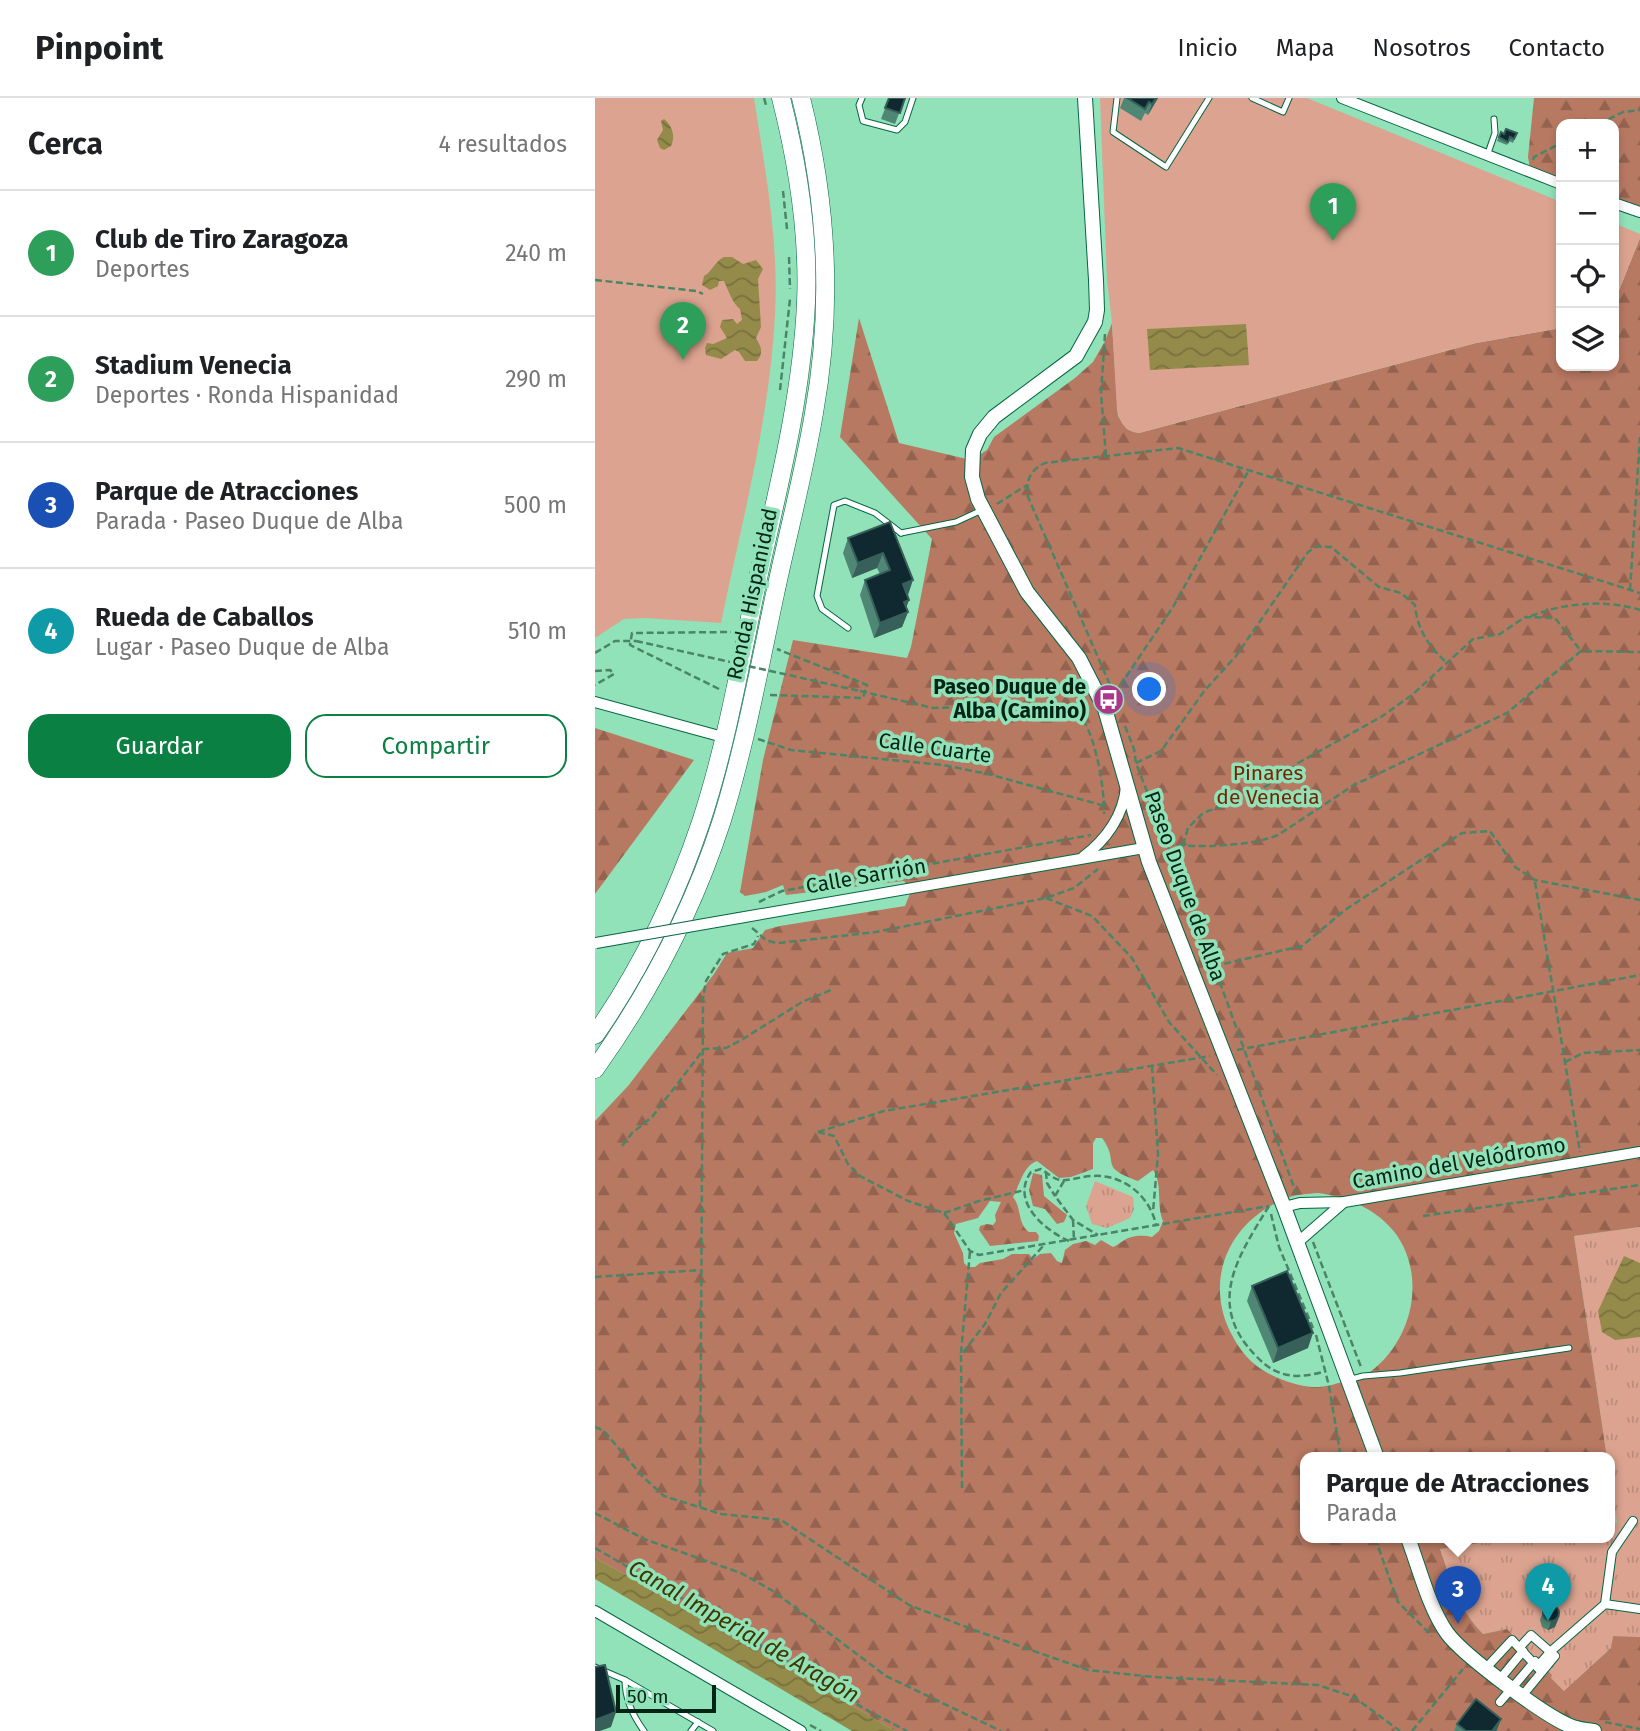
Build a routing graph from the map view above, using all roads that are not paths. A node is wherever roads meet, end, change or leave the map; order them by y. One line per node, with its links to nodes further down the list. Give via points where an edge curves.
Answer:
1 (781, 98): 21 (highway, Ronda Hispanidad, via 806,243 802,362)
2 (801, 98): 22 (highway, Ronda Hispanidad, via 819,184 825,307 815,411 764,644)
3 (862, 98): 4 (lane, via 863,121 897,130 905,122)
4 (913, 98)
5 (1085, 98): 16 (street, Paseo Duque de Alba, via 1097,310 1092,331 1076,356 994,417 980,434 971,460 973,486)
6 (1117, 98): 7 (lane, via 1112,132 1166,167)
7 (1209, 98)
8 (1252, 98): 9 (lane, via 1283,112)
9 (1289, 98)
10 (1342, 98): 12 (street)
11 (1494, 119): 12 (lane, via 1495,133)
12 (1487, 156): 13 (street)
13 (1556, 182)
14 (1619, 205): 15 (street)
15 (1640, 212)
16 (984, 511): 17 (lane); 23 (street, Paseo Duque de Alba, via 1027,592 1079,658 1111,723)
17 (901, 533): 18 (lane); 19 (lane, via 875,513 845,501 834,505 817,596 822,609)
18 (890, 541)
19 (848, 628)
20 (595, 702): 21 (street)
21 (723, 737): 22 (highway); 27 (highway, Ronda Hispanidad, via 701,821 667,908 634,974)
22 (751, 737): 28 (highway, Ronda Hispanidad, via 692,899 656,975)
23 (1126, 780): 24 (street, Paseo Duque de Alba); 25 (street, via 1120,813)
24 (1143, 843): 25 (street, Calle Sarrión); 31 (street, Paseo Duque de Alba)
25 (1080, 859): 26 (street, Calle Sarrión, bridge)
26 (595, 943)
27 (595, 1035)
28 (595, 1069)
29 (1640, 1152): 30 (street, Camino del Velódromo)
30 (1344, 1202): 31 (street, Camino del Velódromo); 32 (street)
31 (1277, 1207): 32 (street, Paseo Duque de Alba)
32 (1297, 1243): 34 (street, Paseo Duque de Alba)
33 (1569, 1348): 34 (lane)
34 (1348, 1380): 35 (street, Paseo Duque de Alba)
35 (1375, 1452)
36 (1633, 1521): 38 (street, via 1612,1552)
37 (1410, 1543): 44 (street, via 1440,1621 1451,1639)
38 (1605, 1604): 39 (street); 41 (street)
39 (1640, 1609)
40 (595, 1611): 53 (street)
41 (1542, 1644): 42 (street); 42 (street)
42 (1528, 1657): 44 (street, via 1512,1640); 45 (street); 47 (street)
43 (595, 1667): 46 (lane)
44 (1486, 1668): 45 (street)
45 (1500, 1679): 47 (street)
46 (625, 1680): 49 (lane); 50 (lane, via 631,1708)
47 (1517, 1692): 48 (street); 54 (street, via 1567,1724)
48 (1500, 1702)
49 (698, 1722): 51 (lane); 52 (lane)
50 (644, 1731)
51 (691, 1731)
52 (713, 1731)
53 (801, 1731)
54 (1594, 1731)

